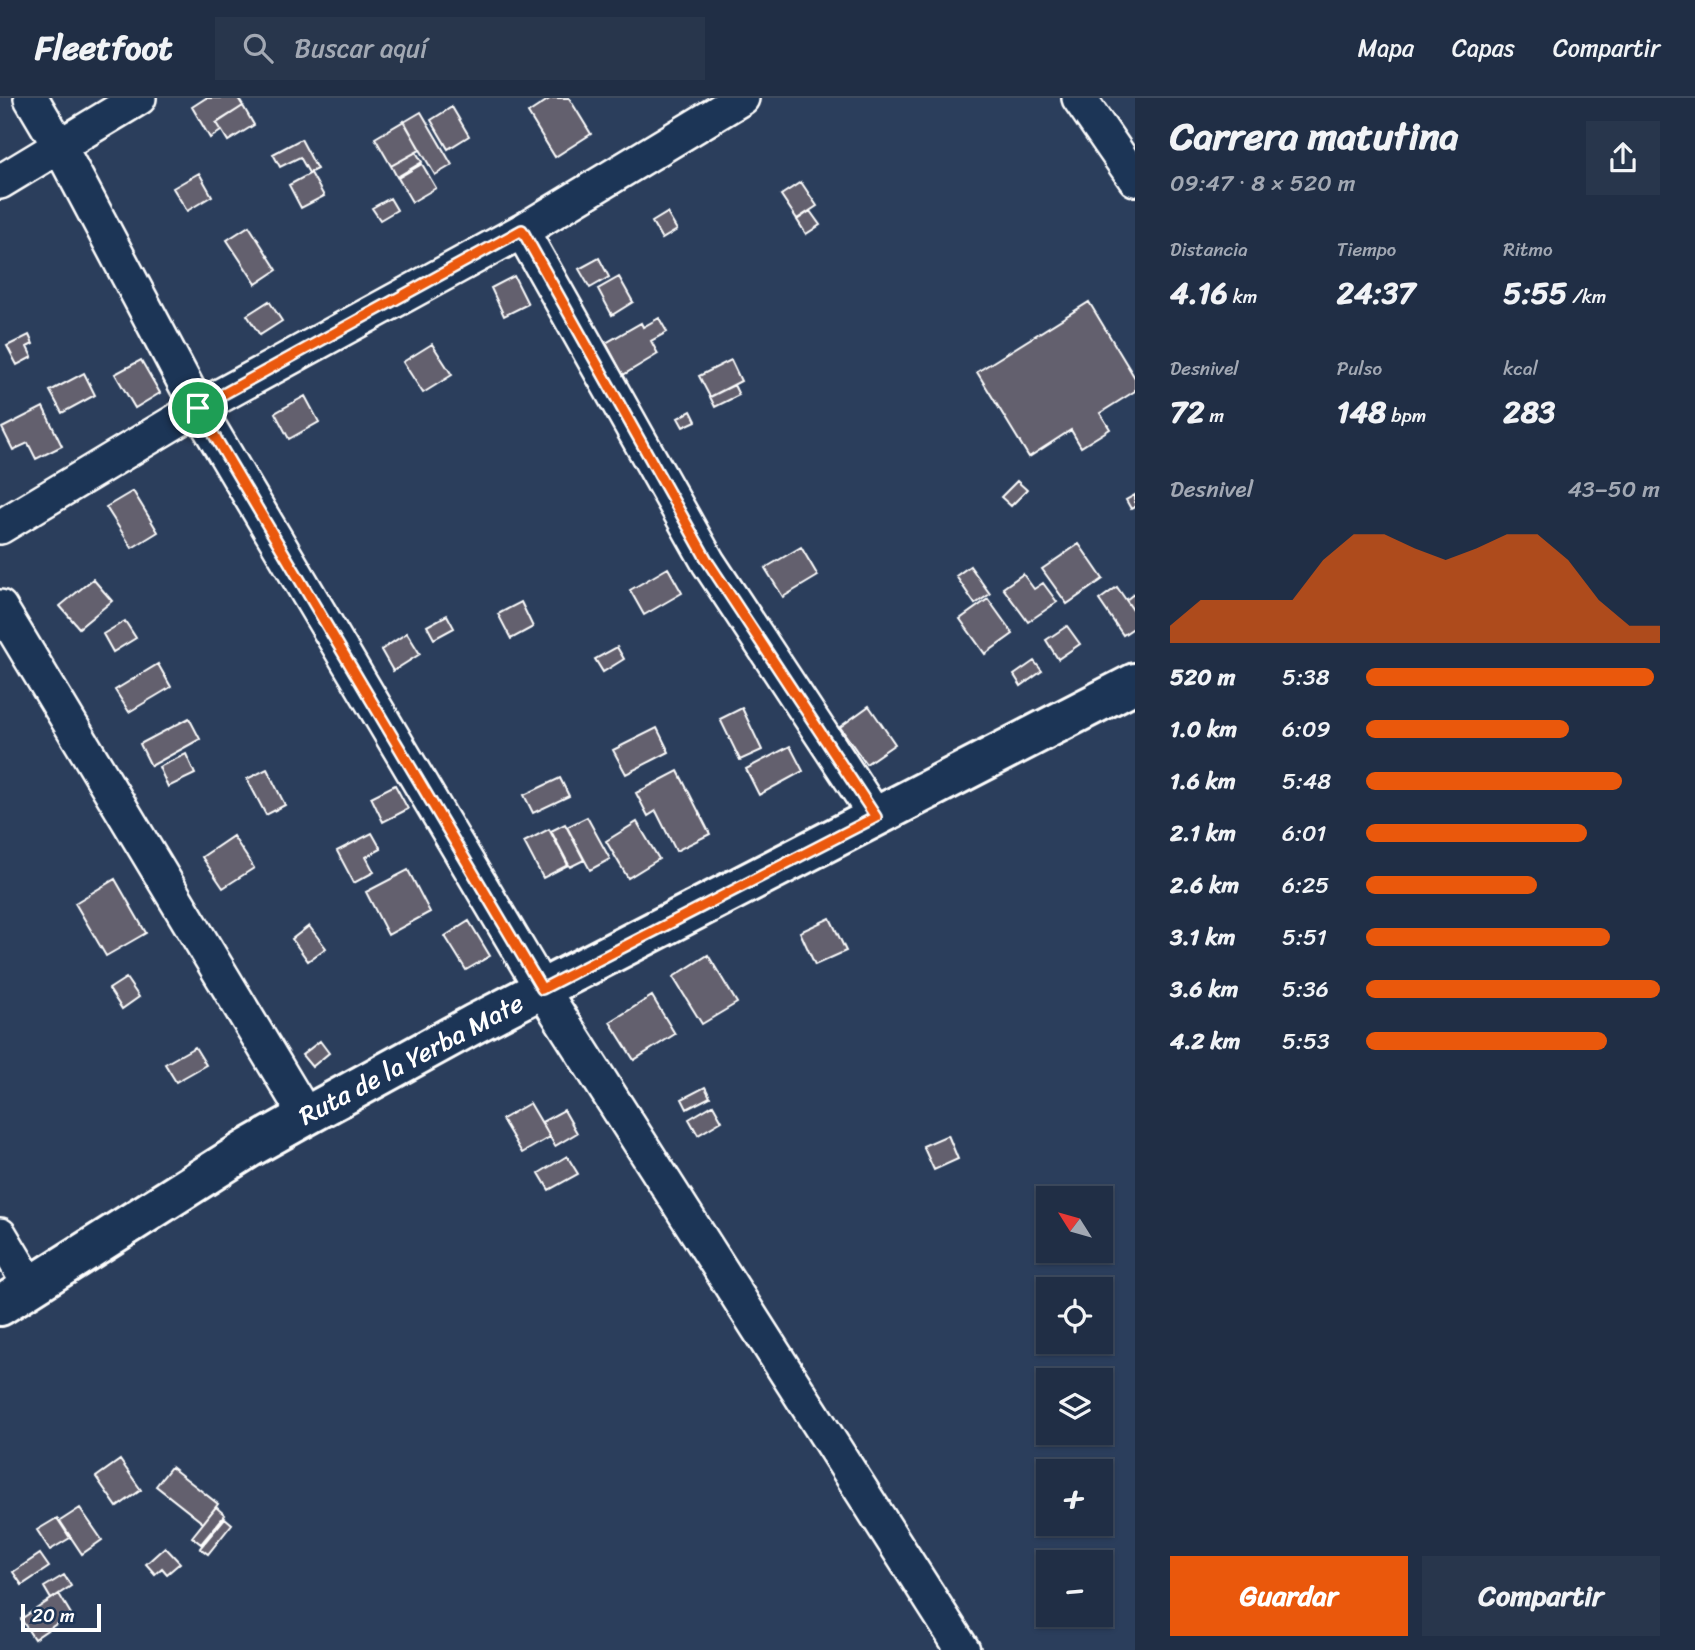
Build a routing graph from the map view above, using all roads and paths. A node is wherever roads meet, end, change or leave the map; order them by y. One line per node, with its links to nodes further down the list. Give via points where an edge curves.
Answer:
1 (31, 98): 5 (street)
2 (139, 98): 5 (street)
3 (742, 98): 8 (street)
4 (1079, 98): 6 (street)
5 (60, 147): 7 (street); 9 (street)
6 (1135, 179)
7 (0, 182)
8 (522, 230): 9 (street); 13 (street, via 708,562)
9 (198, 408): 10 (street); 14 (street)
10 (0, 527)
11 (0, 607): 15 (street)
12 (1135, 684): 13 (main road, Ruta de la Yerba Mate)
13 (876, 817): 14 (main road, Ruta de la Yerba Mate)
14 (542, 989): 15 (main road, Ruta de la Yerba Mate); 18 (street)
15 (306, 1116): 17 (main road, Ruta de la Yerba Mate)
16 (0, 1235): 17 (street)
17 (16, 1297)
18 (963, 1650)

